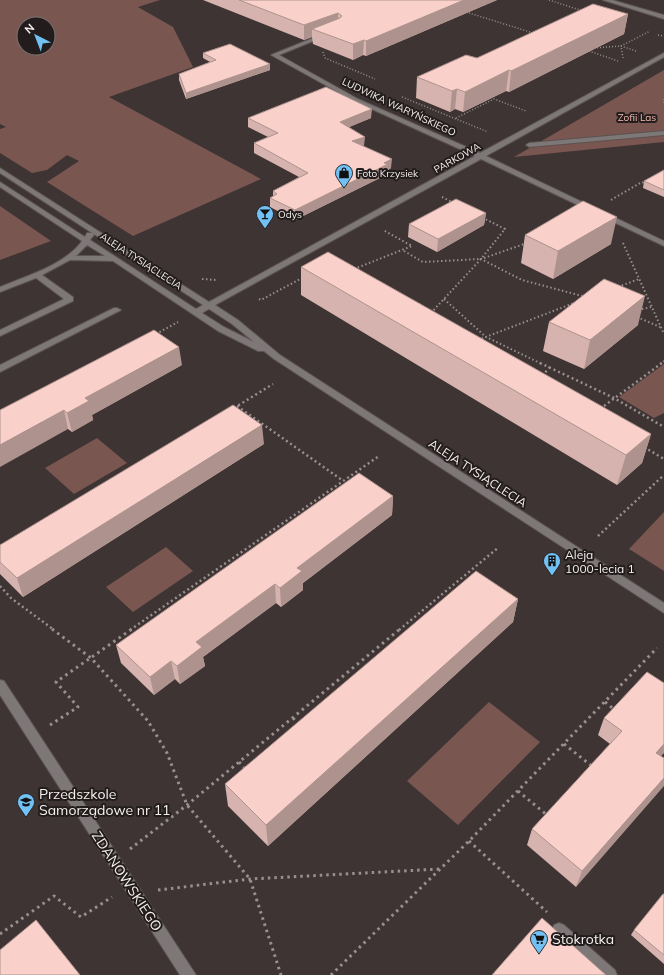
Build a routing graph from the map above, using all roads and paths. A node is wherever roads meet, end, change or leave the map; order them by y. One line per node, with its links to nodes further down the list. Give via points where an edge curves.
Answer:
1 (606, 0): 3 (street)
2 (460, 10): 6 (path, via 534,34)
3 (664, 17)
4 (654, 30): 7 (path)
5 (330, 33): 19 (street, LUDWIKA WARYŃSKIEGO, via 274,55 356,100)
6 (527, 37)
7 (621, 46): 7 (path, via 594,48 580,48 619,61 623,59); 9 (path)
8 (323, 52): 10 (path, via 324,58)
9 (661, 56): 19 (street, PARKOWA)
10 (375, 79)
11 (402, 97): 15 (path)
12 (664, 99): 13 (path)
13 (664, 104)
14 (527, 111): 15 (path, via 494,99)
15 (455, 119): 16 (path)
16 (488, 132)
17 (664, 133): 18 (street)
18 (529, 145)
19 (481, 156): 27 (street, PARKOWA); 32 (street, LUDWIKA WARYŃSKIEGO)
20 (0, 170): 28 (street, ALEJA TYSIĄCLECIA)
21 (0, 184): 30 (street, ALEJA TYSIĄCLECIA)
22 (648, 185): 24 (path, via 642,182)
23 (438, 195): 25 (path)
24 (609, 200)
25 (458, 205)
26 (478, 215): 36 (path, via 505,229)
27 (365, 220): 33 (path, via 412,246); 47 (street, PARKOWA)
28 (92, 230): 30 (street); 47 (street, ALEJA TYSIĄCLECIA)
29 (621, 239): 40 (path)
30 (87, 241): 34 (street); 35 (street, ALEJA TYSIĄCLECIA)
31 (531, 242): 36 (path)
32 (664, 244)
33 (404, 251): 36 (path, via 423,262); 37 (path)
34 (69, 258): 35 (street); 38 (street)
35 (113, 259): 51 (street, ALEJA TYSIĄCLECIA)
36 (481, 259): 43 (path); 45 (path, via 522,280 590,298)
37 (353, 270)
38 (36, 274): 42 (street); 56 (street, via 70,299)
39 (303, 278): 44 (path)
40 (639, 279): 41 (path); 48 (path)
41 (618, 287)
42 (0, 290)
43 (444, 299): 52 (path); 59 (path)
44 (261, 300)
45 (582, 300)
46 (575, 303): 59 (path)
47 (209, 306): 51 (street, PARKOWA); 61 (street, ALEJA TYSIĄCLECIA, via 235,322)
48 (651, 307): 50 (path); 55 (path)
49 (116, 310): 64 (street)
50 (636, 311)
51 (196, 313): 61 (street, ALEJA TYSIĄCLECIA, via 221,329)
52 (430, 314)
53 (635, 316): 55 (path)
54 (180, 321): 58 (path)
55 (660, 327): 57 (path)
56 (0, 333)
57 (664, 334)
58 (153, 336)
59 (486, 337): 60 (path); 63 (path)
60 (474, 342)
61 (278, 357): 90 (street, ALEJA TYSIĄCLECIA)
62 (664, 361): 67 (path)
63 (550, 367): 65 (path); 67 (path)
64 (0, 369)
65 (537, 380)
66 (273, 384): 68 (path)
67 (614, 398): 70 (path); 71 (path)
68 (237, 406): 69 (path); 76 (path)
69 (231, 410)
70 (596, 412)
71 (664, 427)
72 (637, 443): 74 (path)
73 (378, 456): 76 (path)
74 (664, 459)
75 (664, 475): 81 (path)
76 (342, 480): 77 (path)
77 (322, 495): 78 (path); 79 (path)
78 (327, 499)
79 (278, 525): 80 (path); 83 (path)
80 (284, 529)
81 (598, 536)
82 (499, 547): 88 (path)
83 (233, 557): 84 (path); 86 (path)
84 (239, 562)
85 (0, 586): 96 (path, via 11,598)
86 (184, 592): 87 (path); 91 (path)
87 (189, 597)
88 (434, 601): 89 (path); 93 (path)
89 (440, 605)
90 (664, 609)
91 (133, 628): 92 (path); 96 (path)
92 (139, 633)
93 (390, 638): 94 (path); 97 (path)
94 (396, 642)
95 (657, 648): 100 (path)
96 (91, 658): 104 (path, via 56,682 78,707); 110 (path, via 148,721 167,753)
97 (344, 676): 98 (path); 102 (path)
98 (349, 681)
99 (0, 685): 104 (street, ZDANOWSKIEGO)
100 (605, 702): 101 (path); 105 (path)
101 (620, 713)
102 (293, 718): 103 (path); 106 (path)
103 (301, 726)
104 (33, 736): 113 (street, ZDANOWSKIEGO)
105 (564, 744): 107 (path); 109 (path)
106 (239, 762): 108 (path); 110 (path)
107 (596, 769)
108 (248, 772)
109 (518, 791): 111 (path); 112 (path)
110 (187, 805): 113 (path); 115 (path)
111 (552, 818)
112 (468, 841): 114 (path); 118 (path, via 557,920)
113 (114, 861): 116 (street, ZDANOWSKIEGO)
114 (440, 869): 115 (path); 122 (path)
115 (250, 879): 117 (path, via 157,890); 121 (path)
116 (129, 885): 117 (street, ZDANOWSKIEGO); 119 (path, via 81,917 54,896)
117 (141, 903): 120 (street, ZDANOWSKIEGO)
118 (559, 930): 123 (street)
119 (0, 934)
120 (189, 975)
121 (282, 975)
122 (331, 975)
123 (610, 975)

